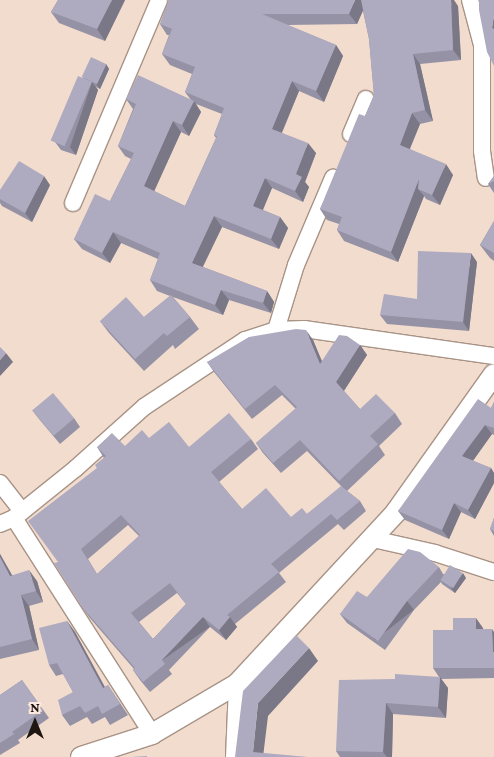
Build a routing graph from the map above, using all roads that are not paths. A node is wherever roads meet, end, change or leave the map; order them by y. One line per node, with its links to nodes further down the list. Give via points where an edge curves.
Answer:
1 (159, 0): 7 (street)
2 (470, 0): 6 (street, via 482,44 482,150)
3 (366, 99): 4 (street)
4 (347, 145)
5 (339, 164): 8 (street, via 296,265)
6 (486, 178)
7 (73, 203)
8 (276, 330): 9 (street, via 304,329); 12 (street, via 245,340 202,365 144,407)
9 (494, 356)
10 (494, 374): 13 (street)
11 (0, 483): 12 (street)
12 (12, 518): 16 (street)
13 (373, 539): 14 (street, via 435,553); 15 (street)
14 (494, 572)
15 (237, 684): 16 (street); 18 (street)
16 (152, 734): 17 (street)
17 (81, 757)
18 (234, 757)

